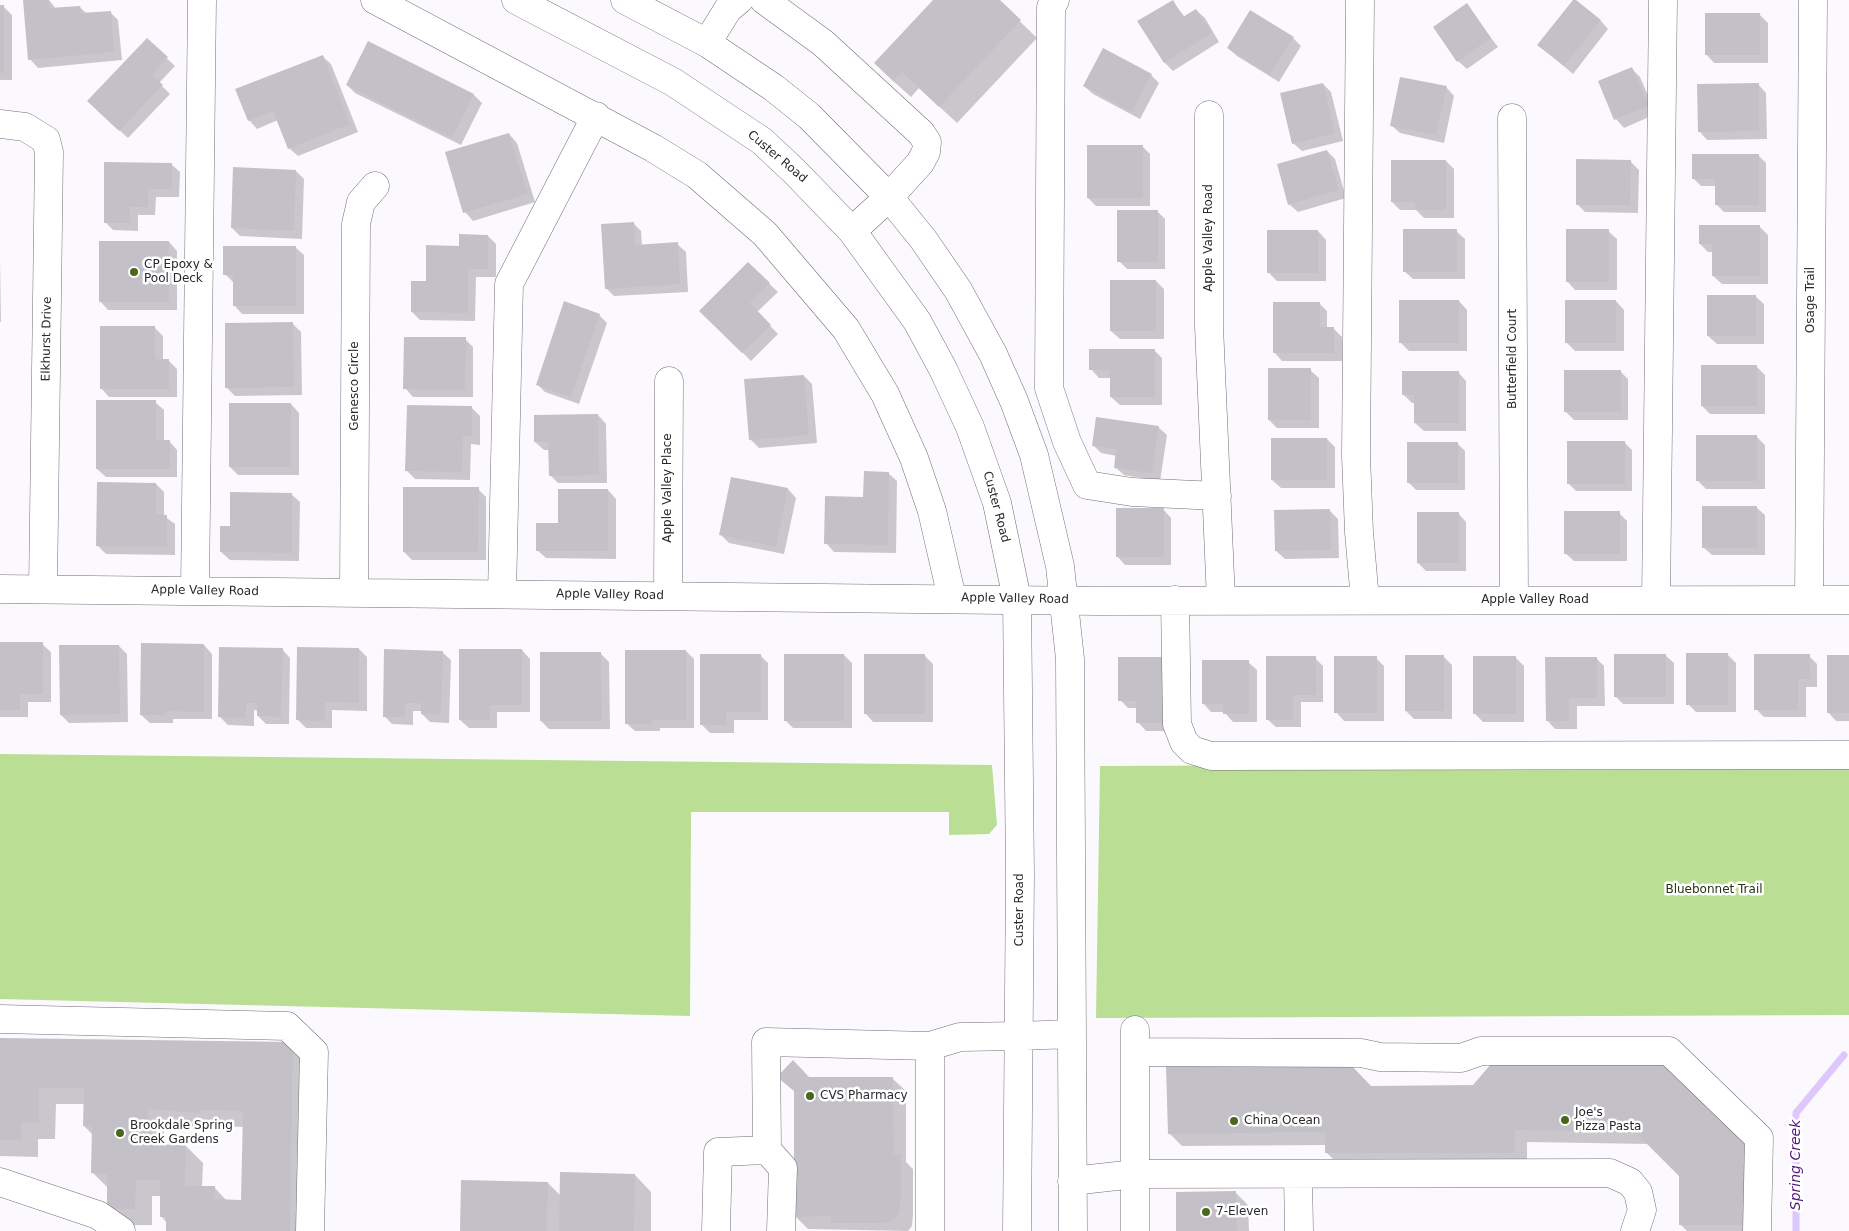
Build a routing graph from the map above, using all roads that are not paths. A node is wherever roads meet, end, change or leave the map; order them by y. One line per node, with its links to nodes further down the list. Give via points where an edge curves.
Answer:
1 (202, 0): 23 (street)
2 (376, 0): 13 (street)
3 (516, 0): 18 (street, Custer Road, via 673,82 762,141)
4 (625, 0): 11 (street)
5 (739, 0): 11 (street, via 728,8)
6 (764, 0): 17 (street, via 823,43 922,132 927,142 926,152)
7 (1055, 0): 20 (street, via 1051,7 1049,388 1067,442 1087,485 1132,492)
8 (1360, 0): 32 (street, via 1356,456)
9 (1663, 0): 34 (street)
10 (1813, 0): 35 (street, Osage Trail)
11 (707, 43): 17 (street, via 809,116)
12 (1209, 115): 20 (street, Apple Valley Road, via 1209,326)
13 (596, 116): 25 (street, via 509,284); 27 (street, via 697,175 765,234 846,329 884,394 914,458 932,512)
14 (1512, 118): 33 (street, Butterfield Court)
15 (0, 124): 22 (street, Elkhurst Drive, via 25,127 46,140 49,152)
16 (375, 186): 24 (street, Genesco Circle, via 361,202 356,224)
17 (889, 196): 18 (street); 29 (street, via 958,290 1014,401 1034,455 1048,507)
18 (852, 230): 28 (street, Custer Road, via 917,321 970,427 997,503)
19 (669, 381): 26 (street, Apple Valley Place)
20 (1216, 496): 31 (street, Apple Valley Road)
21 (0, 589): 22 (street, Apple Valley Road)
22 (43, 589): 23 (street, Apple Valley Road)
23 (195, 590): 24 (street, Apple Valley Road)
24 (354, 592): 25 (street, Apple Valley Road)
25 (502, 594): 26 (street, Apple Valley Road)
26 (668, 595): 27 (street, Apple Valley Road)
27 (952, 598): 28 (street, Apple Valley Road)
28 (1017, 599): 29 (street, Apple Valley Road); 40 (street, Custer Road, via 1020,686)
29 (1065, 600): 30 (street, Apple Valley Road); 39 (street, via 1070,692)
30 (1175, 600): 31 (street, Apple Valley Road); 37 (street, via 1177,724 1184,742 1192,750 1211,756)
31 (1220, 600): 32 (street, Apple Valley Road)
32 (1365, 600): 33 (street, Apple Valley Road)
33 (1514, 600): 34 (street, Apple Valley Road)
34 (1656, 600): 35 (street, Apple Valley Road)
35 (1809, 600): 36 (street, Apple Valley Road)
36 (1849, 600)
37 (1849, 755)
38 (0, 1019): 48 (street, via 287,1026 314,1052)
39 (1070, 1034): 40 (street); 45 (street)
40 (1019, 1036): 41 (street, via 960,1037); 52 (street, Custer Road)
41 (930, 1046): 42 (street, via 766,1042); 51 (street)
42 (766, 1150): 49 (street, via 718,1152); 50 (street, via 783,1168)
43 (1135, 1174): 44 (street); 45 (street); 54 (street); 57 (street, via 1135,1041 1380,1057 1461,1058 1481,1051 1669,1051 1759,1138)
44 (1298, 1174): 55 (street); 56 (street, via 1610,1173 1630,1182 1638,1192 1642,1210)
45 (1072, 1181): 53 (street)
46 (0, 1182): 47 (street, via 98,1215)
47 (121, 1231)
48 (310, 1231)
49 (716, 1231)
50 (781, 1231)
51 (930, 1231)
52 (1017, 1231)
53 (1073, 1231)
54 (1135, 1231)
55 (1299, 1231)
56 (1635, 1231)
57 (1757, 1231)

